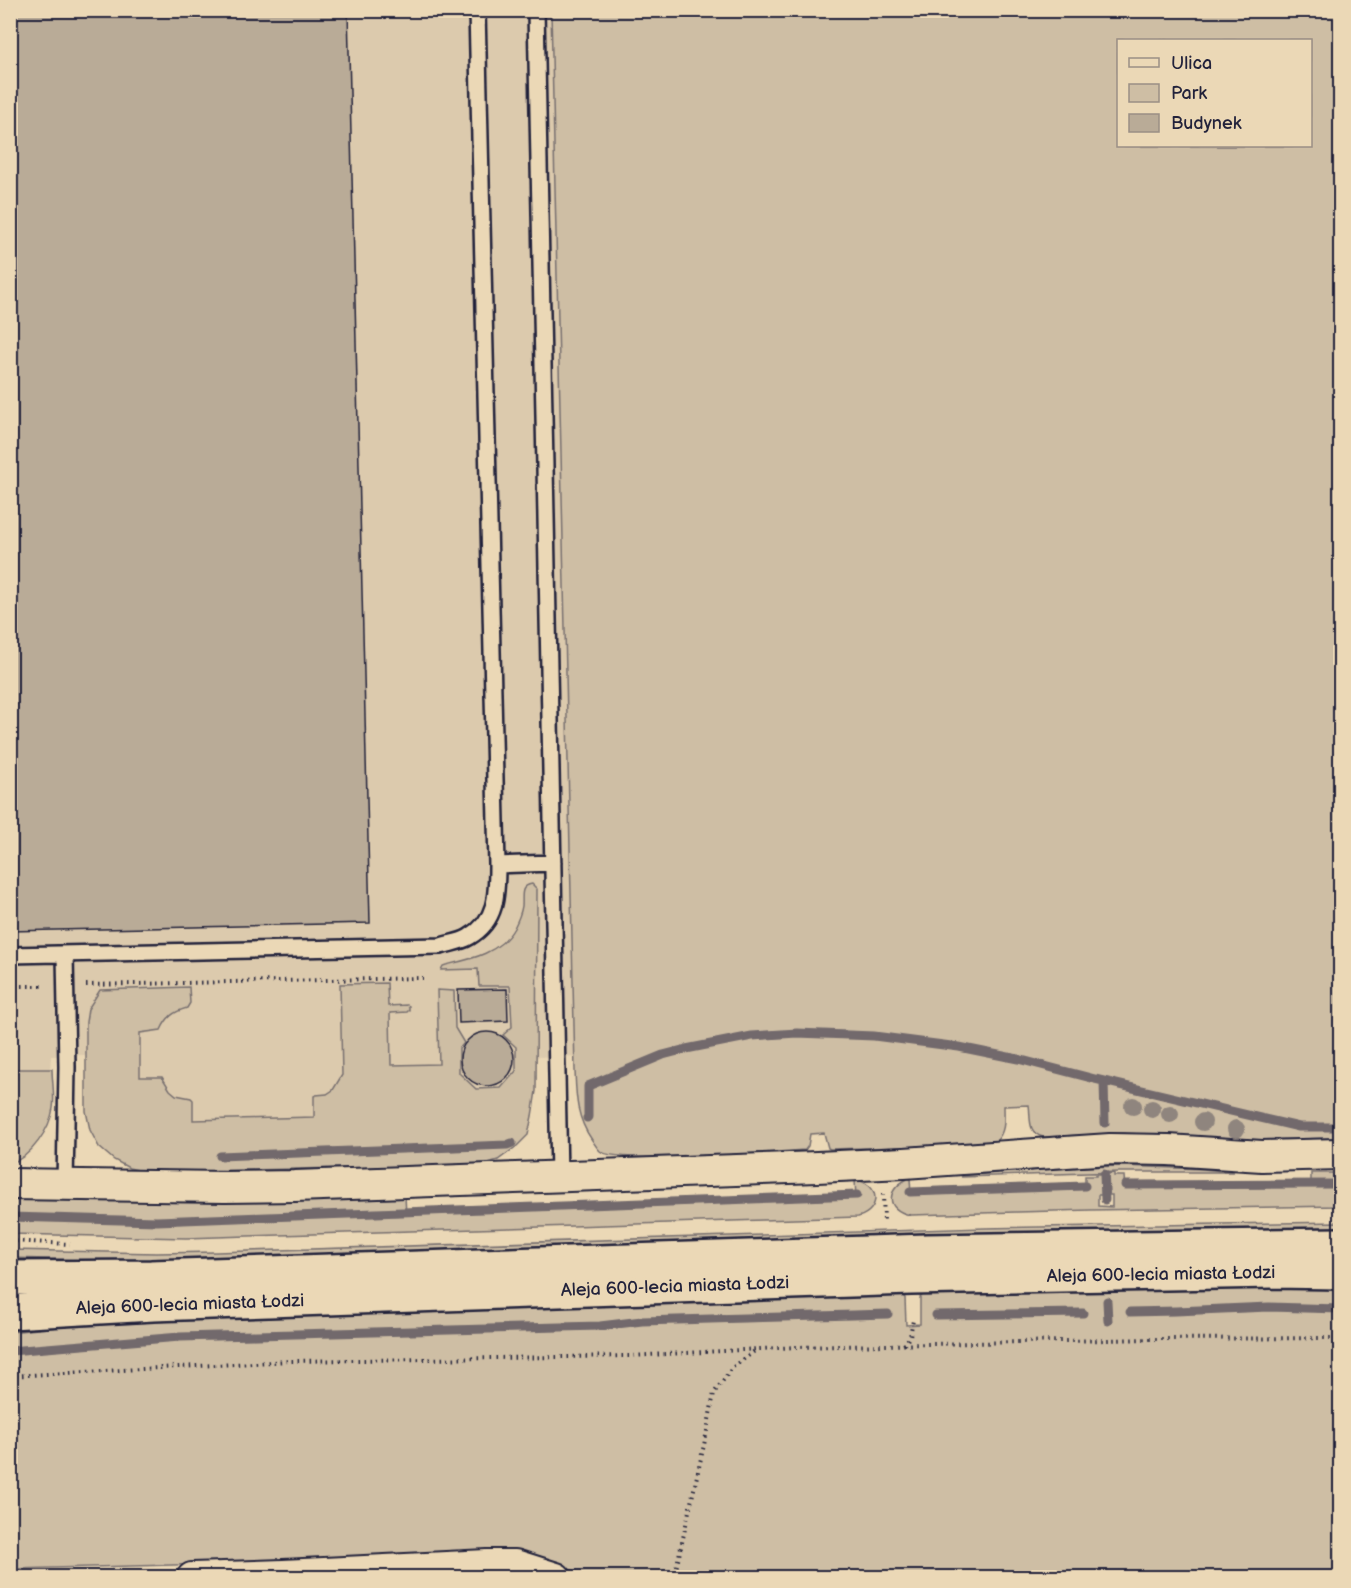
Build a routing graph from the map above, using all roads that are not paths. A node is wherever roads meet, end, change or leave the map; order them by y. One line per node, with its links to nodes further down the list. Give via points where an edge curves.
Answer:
1 (477, 10): 4 (lane)
2 (536, 10): 3 (lane)
3 (553, 863): 4 (lane); 8 (lane)
4 (496, 865): 5 (lane, via 496,902 484,926 467,938 441,946)
5 (65, 954): 6 (lane); 10 (lane)
6 (10, 955)
7 (1341, 1154): 8 (street, via 1262,1156 1110,1149 893,1164)
8 (559, 1176): 10 (street, via 237,1187)
9 (10, 1184): 10 (street)
10 (65, 1185)
11 (1341, 1245): 13 (main road, Aleja 600-lecia miasta Łodzi, via 927,1251 151,1277)
12 (1341, 1272): 14 (main road, Aleja 600-lecia miasta Łodzi, via 901,1279)
13 (10, 1278)
14 (10, 1312)
15 (283, 1576): 16 (street, via 515,1565); 17 (street)
16 (553, 1577)
17 (192, 1578)

